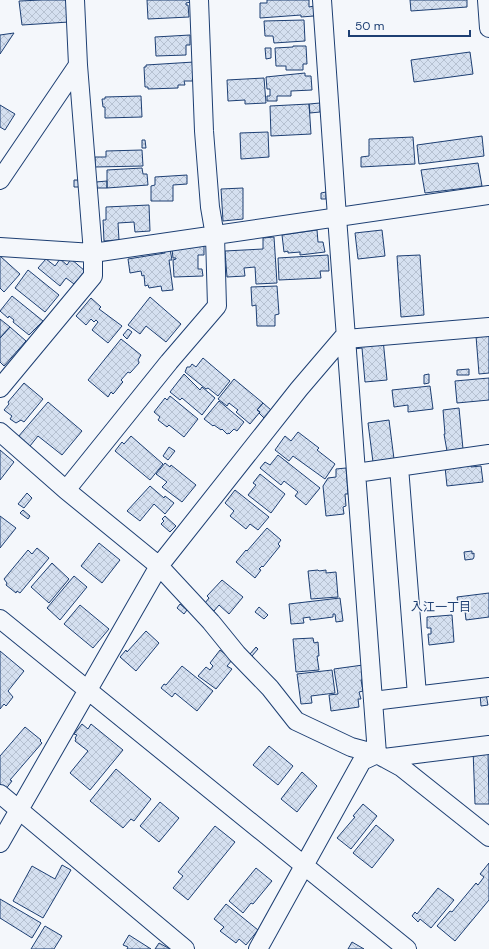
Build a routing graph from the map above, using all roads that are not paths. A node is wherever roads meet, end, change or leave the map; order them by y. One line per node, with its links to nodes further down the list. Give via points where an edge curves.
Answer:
1 (75, 0): 6 (street)
2 (198, 0): 10 (street, via 204,131)
3 (322, 0): 9 (street)
4 (487, 0): 5 (street)
5 (489, 28)
6 (78, 65): 7 (street); 12 (street)
7 (0, 180)
8 (489, 195): 9 (street)
9 (337, 217): 10 (street); 14 (street)
10 (215, 236): 12 (street); 20 (street, via 217,306 168,362)
11 (0, 247): 12 (street)
12 (93, 253): 15 (street, via 93,276)
13 (489, 327): 14 (street)
14 (346, 336): 19 (street); 21 (street, via 299,389)
15 (0, 388)
16 (0, 432): 20 (street)
17 (489, 457): 18 (street)
18 (399, 467): 19 (street); 25 (street)
19 (356, 473): 26 (street)
20 (66, 490): 21 (street)
21 (159, 566): 24 (street); 28 (street, via 270,688 296,721 351,747)
22 (0, 619): 24 (street)
23 (489, 687): 25 (street)
24 (88, 690): 30 (street); 33 (street)
25 (417, 695): 26 (street)
26 (373, 701): 28 (street)
27 (489, 745): 28 (street)
28 (381, 756): 31 (street, via 401,767); 33 (street, via 362,761)
29 (0, 794): 30 (street)
30 (19, 810): 32 (street); 34 (street)
31 (489, 837)
32 (0, 843)
33 (304, 866): 35 (street); 36 (street)
34 (185, 949)
35 (258, 949)
36 (407, 949)

